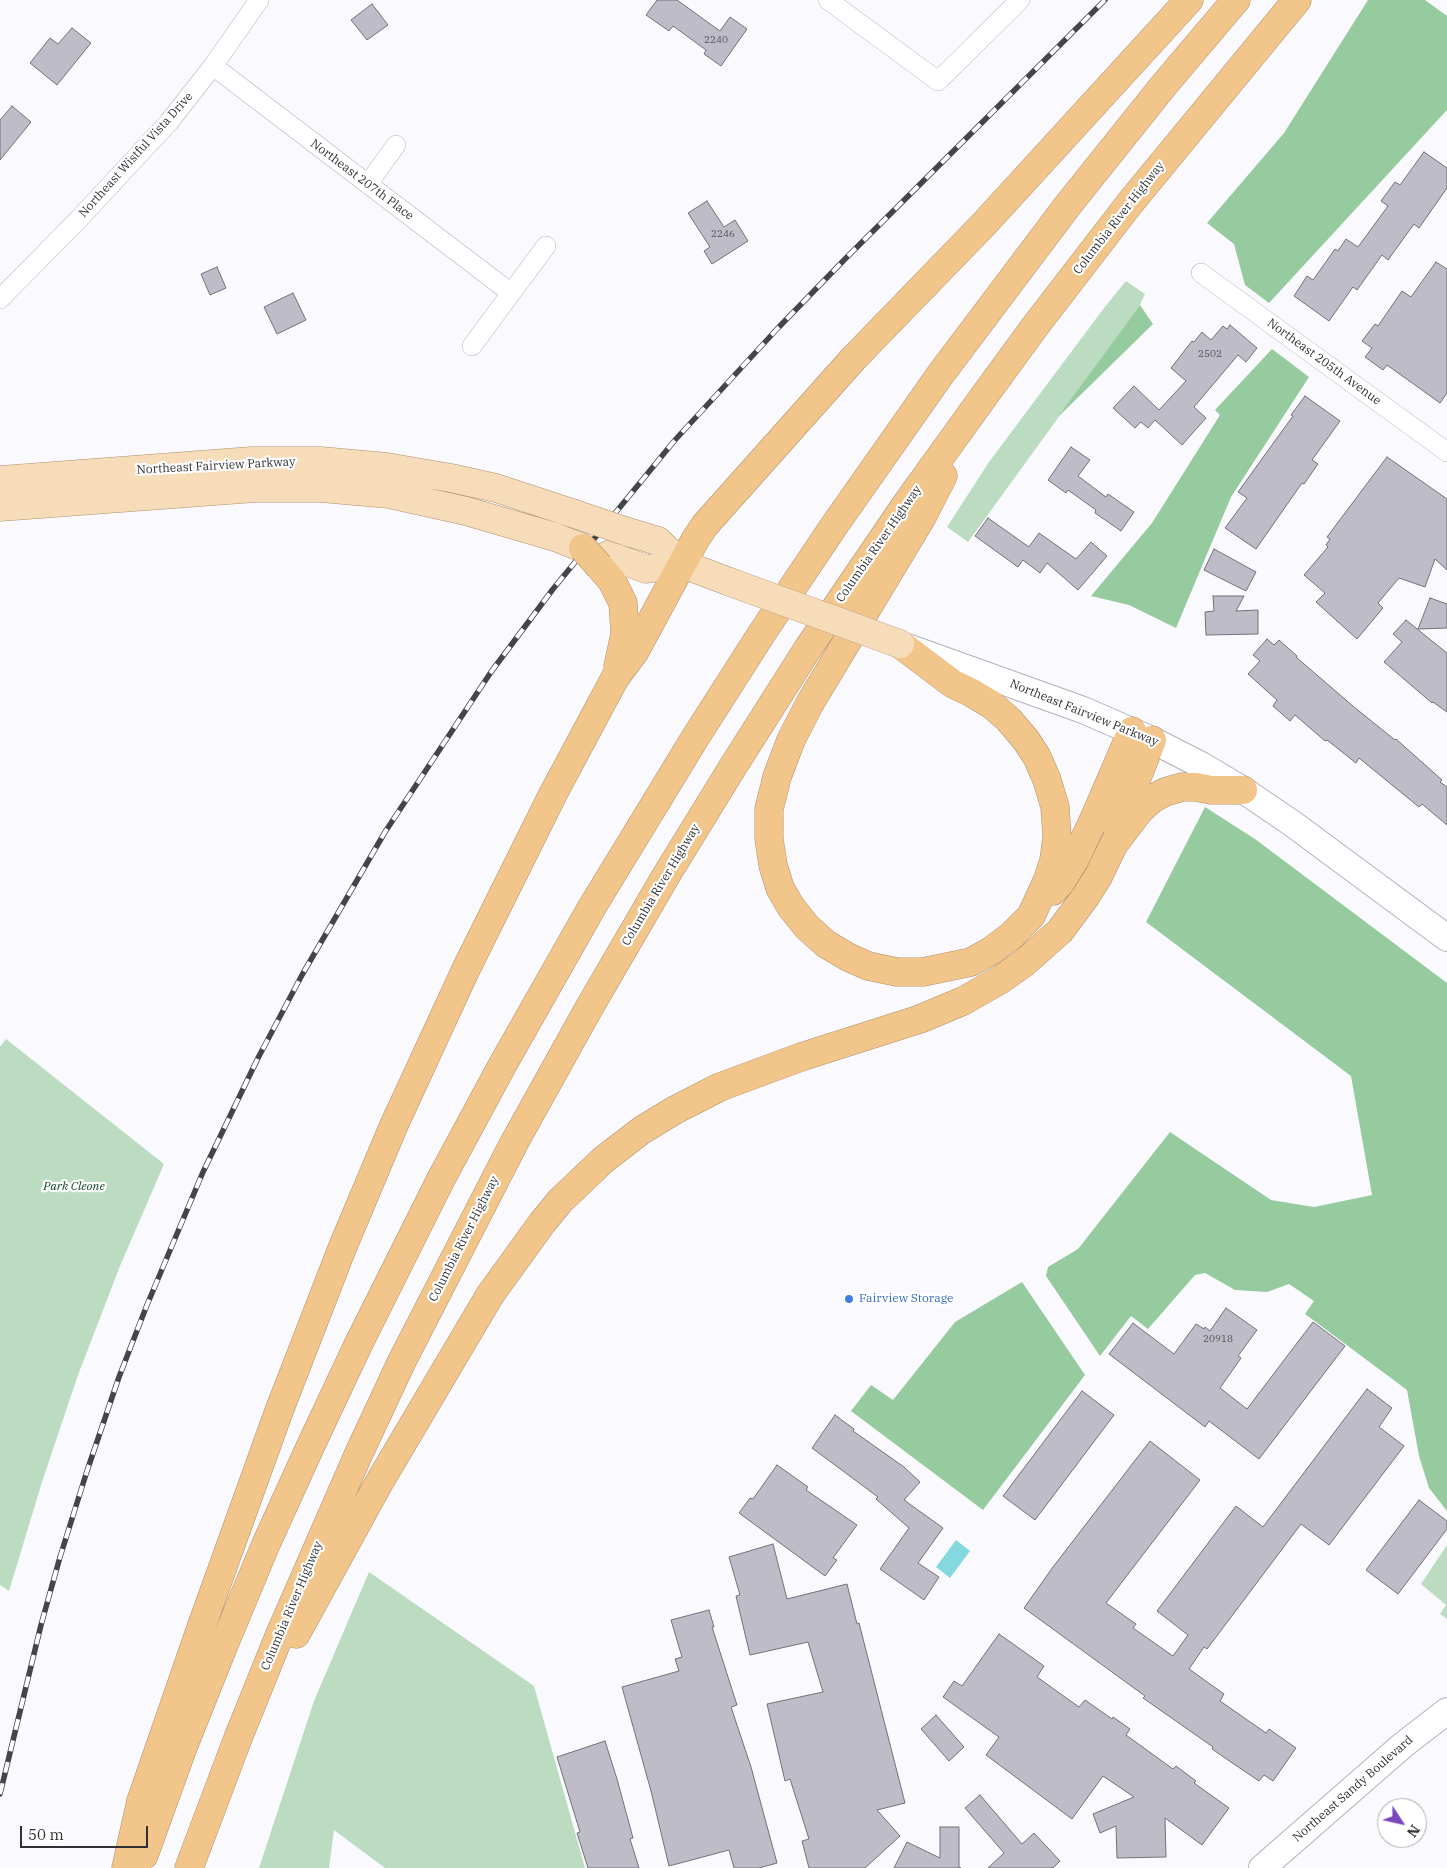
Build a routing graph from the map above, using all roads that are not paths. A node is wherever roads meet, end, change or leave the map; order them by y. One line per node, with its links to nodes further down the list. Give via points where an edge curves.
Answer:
1 (259, 0): 7 (street, Northeast Wistful Vista Drive)
2 (828, 0): 3 (street, via 938,81)
3 (1020, 0)
4 (1188, 0): 20 (highway, via 984,224 854,358 705,525)
5 (1236, 0): 31 (highway, via 1068,205 935,383 762,633 592,907 441,1179 315,1436 227,1638 183,1747)
6 (1298, 0): 15 (highway, Columbia River Highway, via 1130,203)
7 (213, 66): 9 (street, Northeast 207th Place); 13 (street, Northeast Wistful Vista Drive, via 123,173)
8 (396, 145): 9 (street)
9 (368, 184): 12 (street, Northeast 207th Place)
10 (546, 246): 12 (street)
11 (1201, 273): 16 (street, Northeast 205th Avenue)
12 (511, 293): 14 (street)
13 (0, 299)
14 (472, 346)
15 (987, 392): 26 (highway, via 922,517 795,733 770,809 769,839 780,888 791,907 826,944 868,966 897,972 923,972 971,962 1012,935); 29 (highway, Columbia River Highway, via 807,650 667,874 589,1008 514,1143 402,1361 319,1543)
16 (1447, 452)
17 (0, 480): 20 (main road, Northeast Fairview Parkway, bridge, via 252,461 321,461 387,467 496,488 625,530 658,541)
18 (0, 507): 19 (main road, Northeast Fairview Parkway, via 255,488 321,488 389,494 466,511 555,537)
19 (597, 556): 20 (main road, Northeast Fairview Parkway, via 646,569); 22 (highway, via 623,603 625,634)
20 (682, 564): 21 (main road, Northeast Fairview Parkway, bridge); 22 (highway, via 635,651)
21 (900, 644): 23 (main road, Northeast Fairview Parkway, via 1074,707); 26 (highway, via 953,684 992,705 1015,727 1037,757 1056,807 1057,836 1048,879)
22 (615, 678): 30 (highway, via 466,969 350,1229 202,1622 141,1801)
23 (1142, 736): 24 (main road, Northeast Fairview Parkway); 25 (highway); 26 (highway, via 1061,882)
24 (1243, 790): 25 (highway, via 1182,787 1166,792 1140,810); 27 (main road, Northeast Fairview Parkway)
25 (1114, 844): 29 (highway, via 1078,909 1044,946 1000,980 963,1001 920,1019 720,1087 642,1130 581,1180 542,1223 490,1295 380,1481)
26 (1031, 916)
27 (1447, 938)
28 (1447, 1712): 33 (main road, Northeast Sandy Boulevard, via 1403,1745)
29 (238, 1738): 32 (highway, Columbia River Highway)
30 (126, 1868)
31 (140, 1868)
32 (189, 1868)
33 (1262, 1868)

